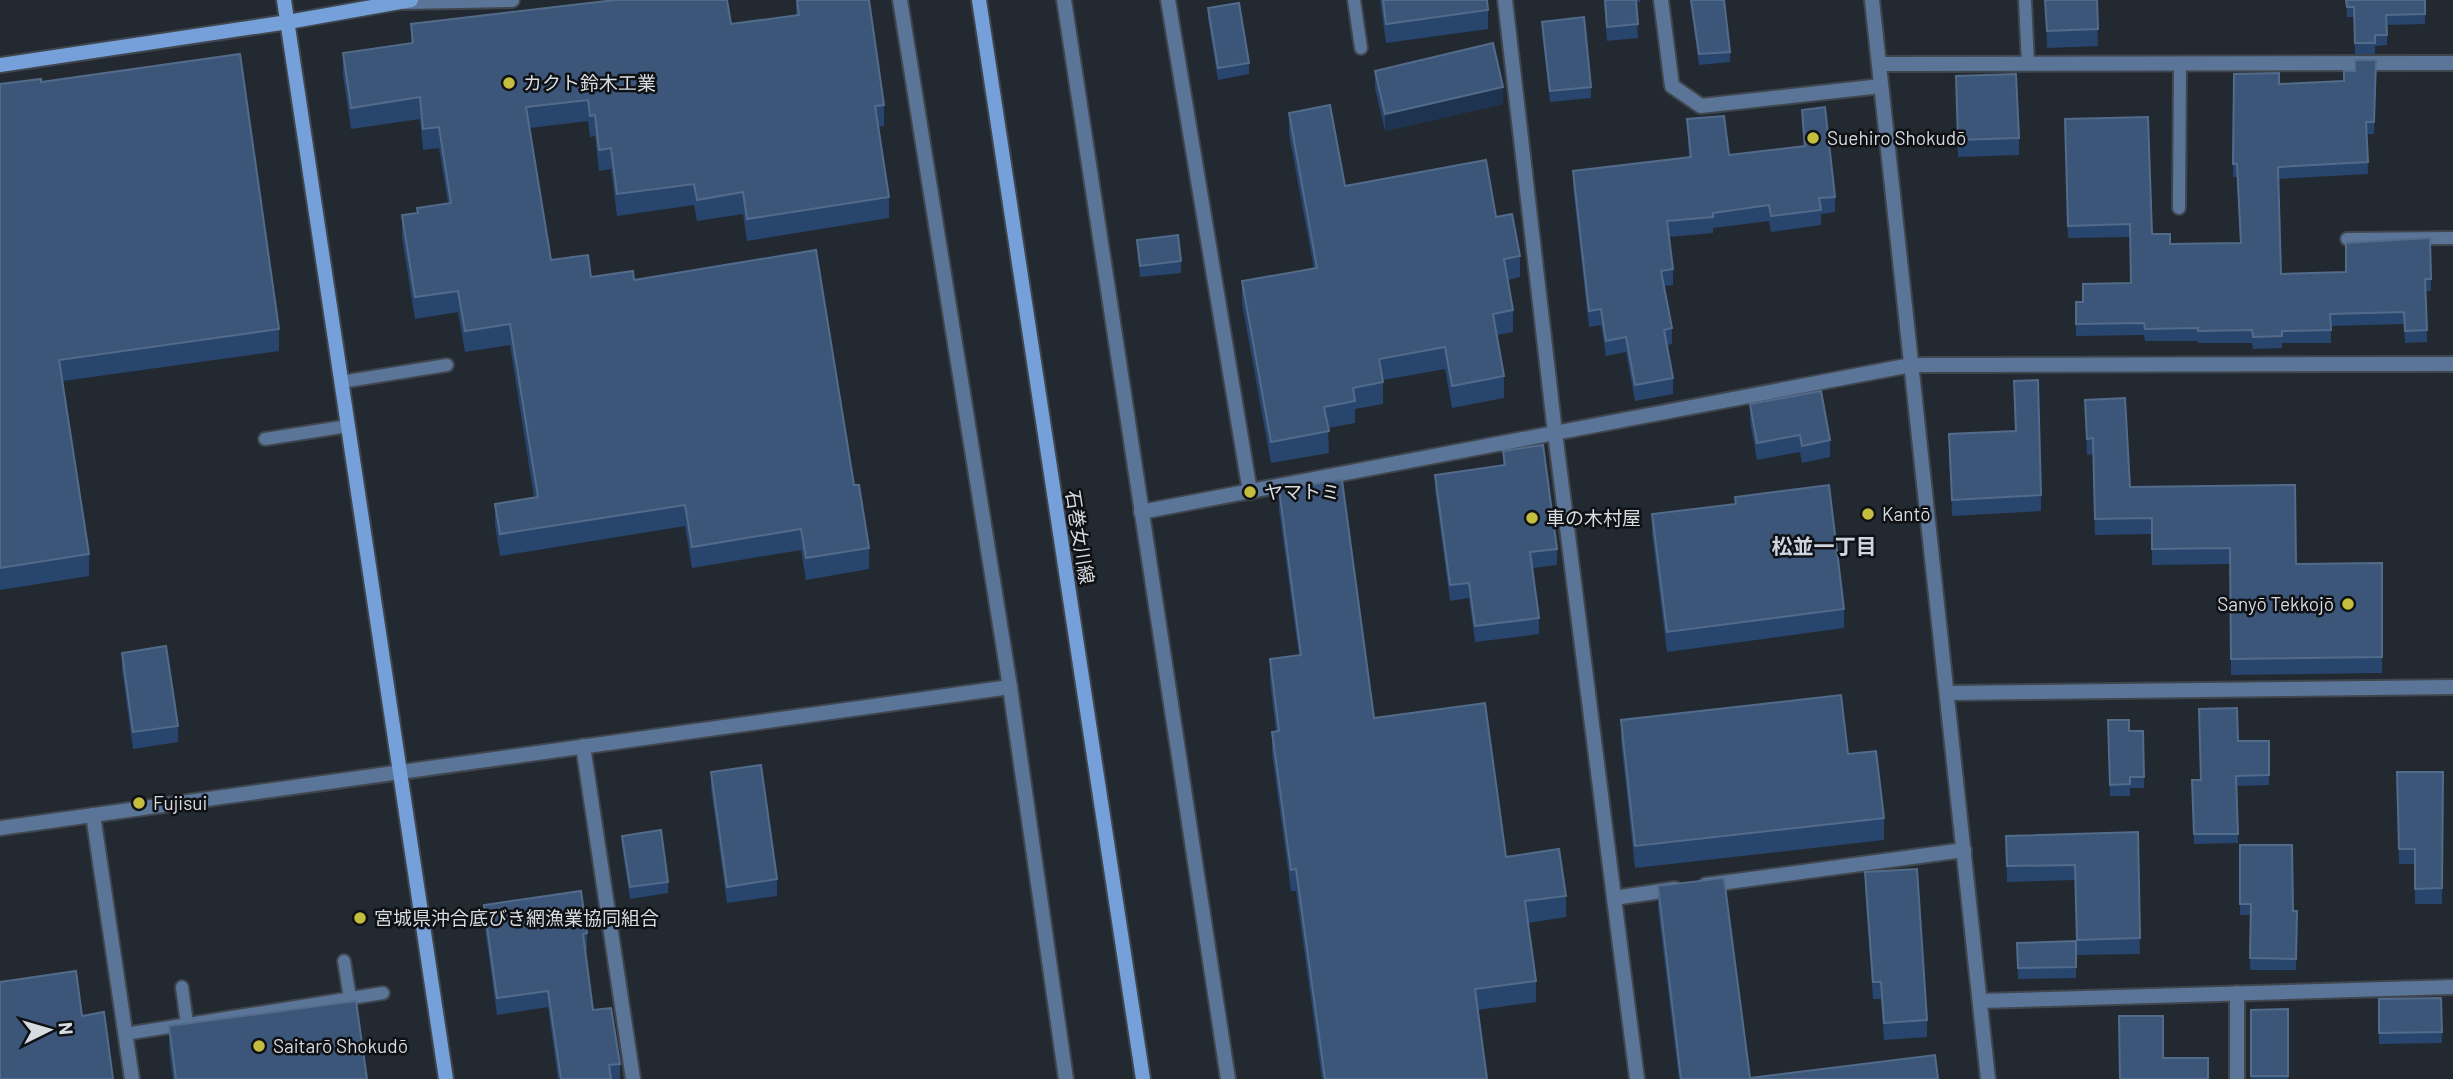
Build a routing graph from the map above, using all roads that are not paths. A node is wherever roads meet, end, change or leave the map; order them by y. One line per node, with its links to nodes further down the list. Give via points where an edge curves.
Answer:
1 (285, 0): 13 (street)
2 (512, 0): 12 (street)
3 (900, 0): 33 (street)
4 (979, 0): 55 (street, 石巻女川線)
5 (1064, 0): 32 (street)
6 (1168, 0): 31 (street)
7 (1354, 0): 14 (lane)
8 (1505, 0): 29 (street)
9 (1661, 0): 20 (street, via 1672,86 1701,106)
10 (1872, 0): 17 (street)
11 (2025, 0): 18 (lane)
12 (408, 1): 13 (street)
13 (288, 22): 19 (street); 27 (street)
14 (1361, 48)
15 (2180, 63): 16 (street); 18 (street); 21 (lane)
16 (2453, 63)
17 (1879, 64): 18 (street); 20 (street)
18 (2028, 64)
19 (0, 65)
20 (1881, 86): 26 (street)
21 (2179, 208)
22 (2347, 239): 23 (lane)
23 (2453, 239)
24 (2453, 364): 26 (street)
25 (447, 365): 27 (lane)
26 (1911, 365): 29 (street); 35 (street)
27 (341, 382): 28 (street)
28 (348, 426): 30 (lane); 37 (street)
29 (1555, 433): 31 (street); 41 (street)
30 (265, 439)
31 (1250, 492): 32 (street)
32 (1141, 512): 56 (street)
33 (1010, 687): 36 (street); 54 (street)
34 (2453, 687): 35 (street)
35 (1947, 693): 40 (street)
36 (583, 746): 37 (street); 53 (street)
37 (400, 772): 38 (street); 52 (street)
38 (93, 815): 39 (street); 50 (street)
39 (0, 828)
40 (1964, 850): 41 (street); 48 (street)
41 (1614, 898): 57 (street)
42 (344, 961): 47 (lane)
43 (182, 987): 49 (lane)
44 (2453, 987): 46 (street)
45 (383, 993): 47 (lane)
46 (2237, 993): 48 (street); 59 (street)
47 (351, 998): 49 (lane)
48 (1980, 1001): 58 (street)
49 (187, 1024): 50 (lane)
50 (125, 1034): 51 (street)
51 (132, 1079)
52 (446, 1079)
53 (633, 1079)
54 (1066, 1079)
55 (1143, 1079)
56 (1228, 1079)
57 (1637, 1079)
58 (1988, 1079)
59 (2237, 1079)

